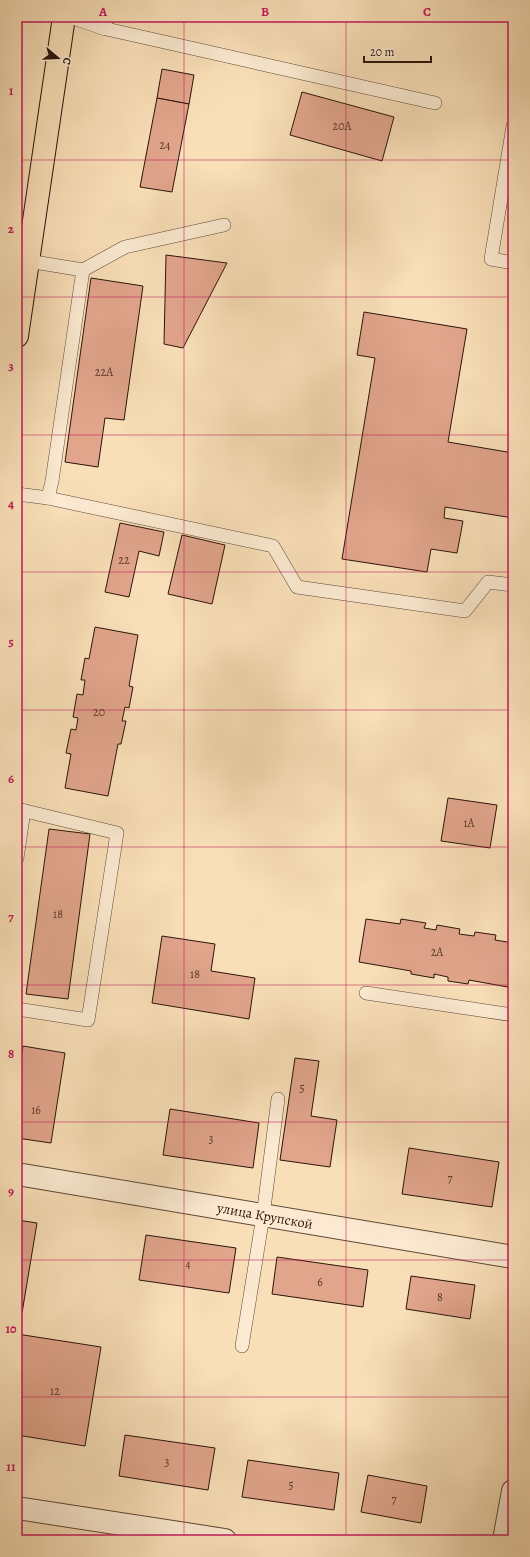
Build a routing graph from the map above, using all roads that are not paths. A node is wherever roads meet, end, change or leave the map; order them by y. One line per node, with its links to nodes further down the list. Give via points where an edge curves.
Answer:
1 (64, 17): 7 (main road)
2 (71, 17): 3 (lane)
3 (105, 23): 4 (lane)
4 (435, 103)
5 (513, 126): 8 (lane, via 491,259)
6 (224, 225): 9 (lane, via 125,247)
7 (28, 261): 9 (lane); 10 (main road)
8 (513, 263)
9 (83, 270): 12 (lane)
10 (17, 336)
11 (17, 494): 12 (lane)
12 (48, 498): 13 (lane, via 273,546 296,587 465,611 488,582)
13 (513, 585)
14 (20, 810): 15 (lane); 17 (lane, via 117,833 88,1020)
15 (17, 858)
16 (366, 993): 18 (lane)
17 (17, 1009)
18 (513, 1015)
19 (278, 1099): 21 (lane)
20 (17, 1174): 21 (street, улица Крупской)
21 (263, 1216): 22 (street, улица Крупской); 23 (lane)
22 (513, 1258)
23 (242, 1346)
24 (513, 1491): 27 (street)
25 (17, 1508): 26 (street)
26 (225, 1540)
27 (504, 1540)

